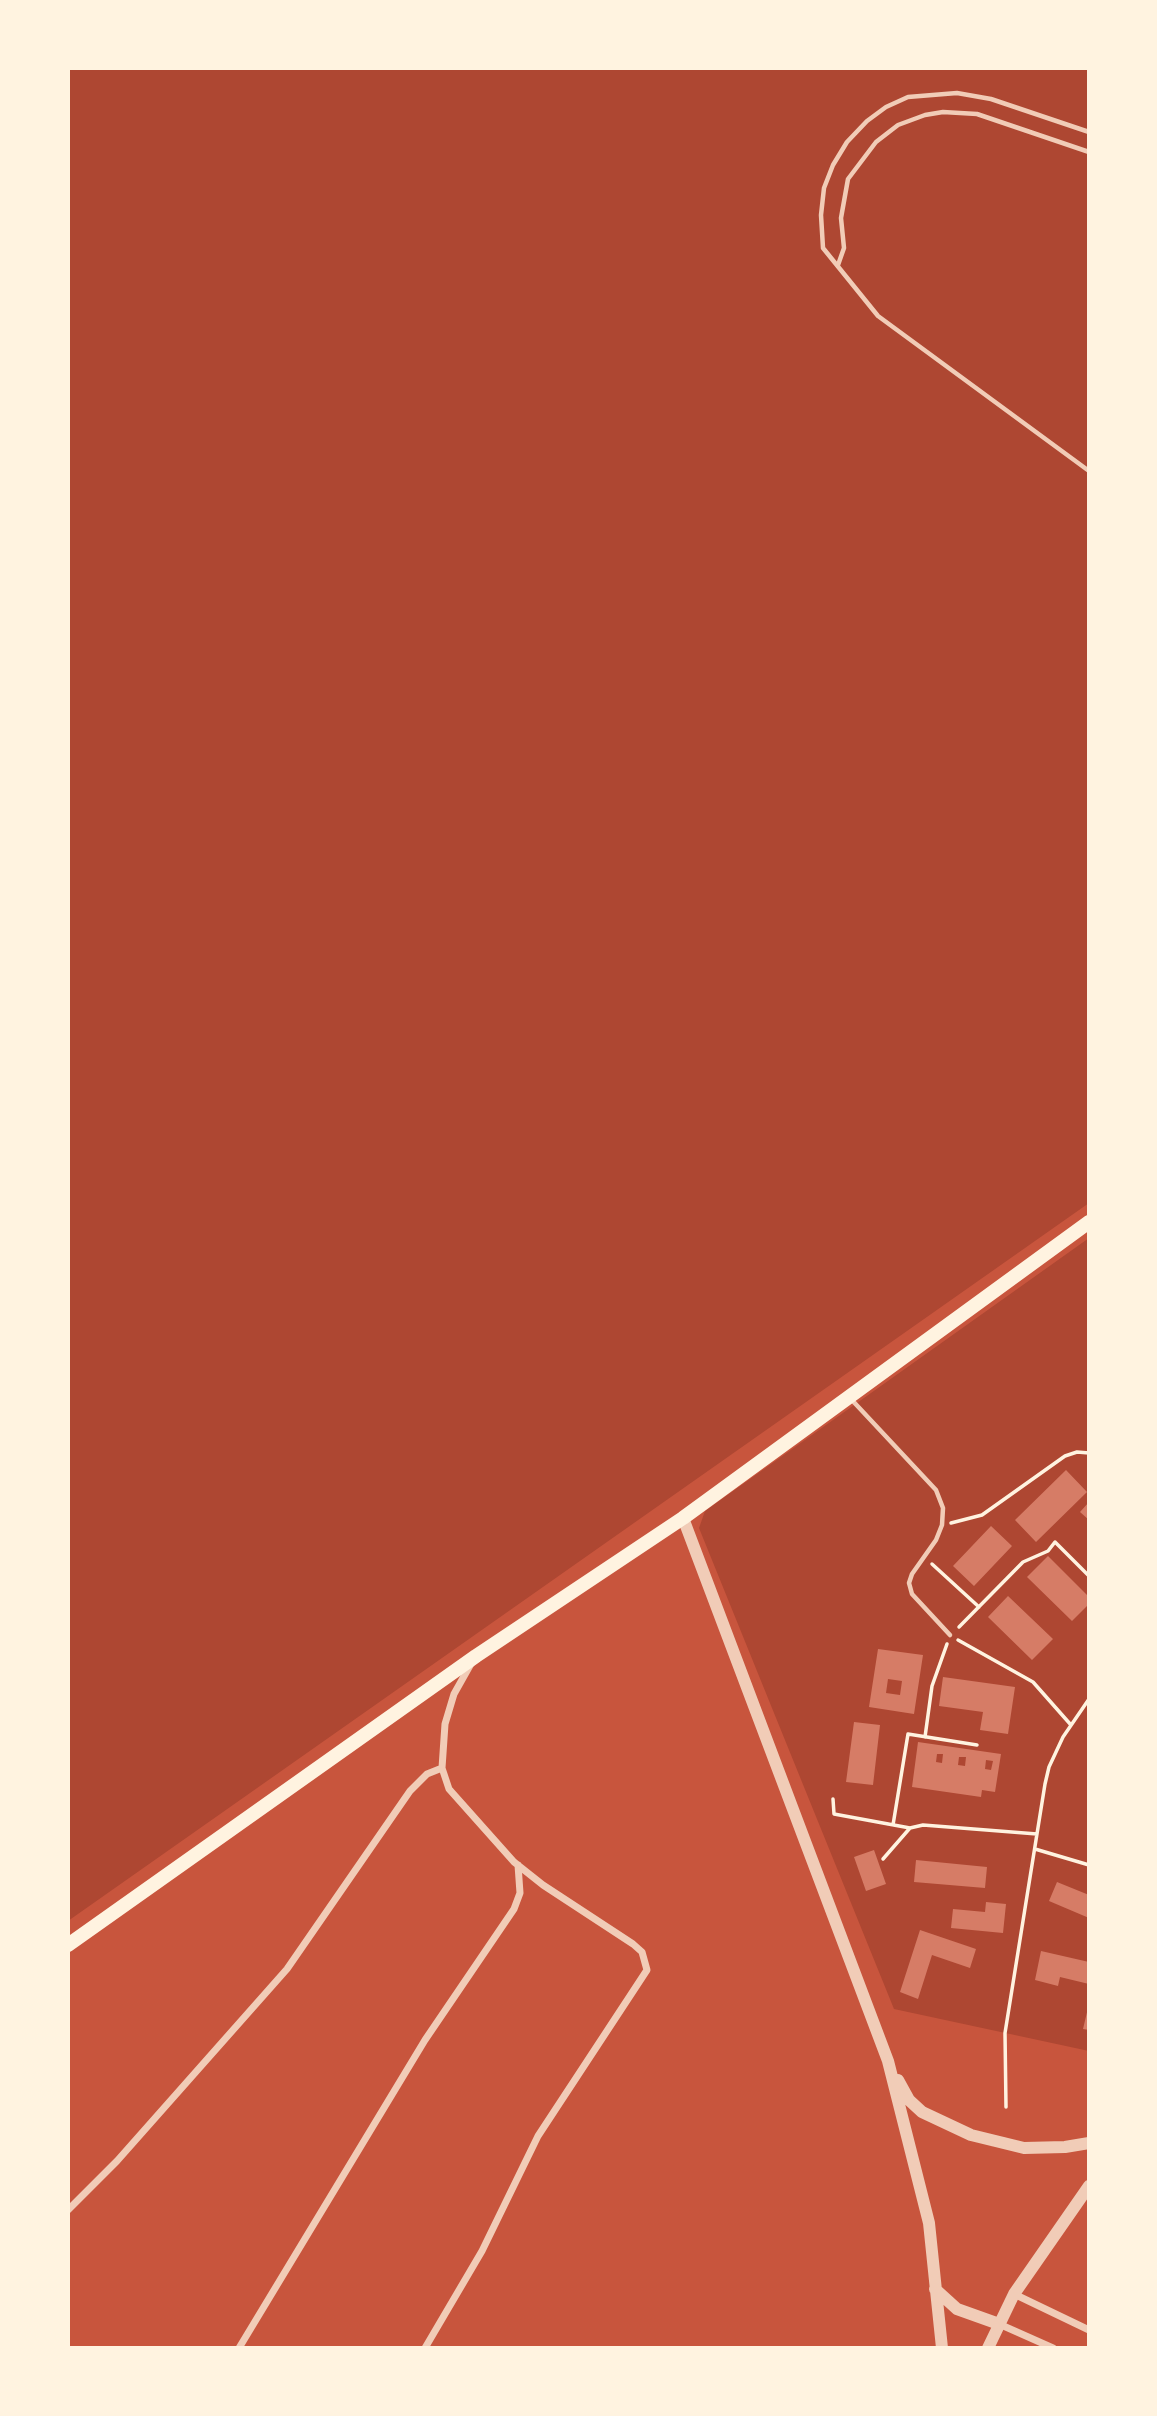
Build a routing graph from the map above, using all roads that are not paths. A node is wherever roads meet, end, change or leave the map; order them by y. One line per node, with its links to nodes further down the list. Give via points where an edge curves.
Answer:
1 (1089, 132): 3 (lane, via 991,99 957,93 908,97 886,107 847,142 824,188 823,248)
2 (1089, 152): 3 (lane, via 977,114 943,112 898,125 876,142 848,179 841,218 844,248)
3 (837, 266): 4 (lane, via 878,316)
4 (1089, 471)
5 (1089, 1222): 6 (main road)
6 (849, 1397): 7 (main road); 8 (lane, via 936,1490 943,1508 942,1525 909,1583 912,1594)
7 (683, 1518): 9 (main road); 13 (street)
8 (950, 1635)
9 (476, 1656): 10 (street, via 454,1694 445,1724); 12 (main road)
10 (442, 1768): 11 (street, via 458,1802); 16 (street, via 427,1774 410,1791 287,1969)
11 (517, 1864): 21 (street, via 520,1893 514,1909 425,2040); 22 (street, via 633,1944 642,1952 647,1970 538,2136 482,2251)
12 (68, 1945)
13 (888, 2061): 14 (street, via 909,2101 947,2126 1024,2148); 17 (street, via 929,2223)
14 (1089, 2143)
15 (1089, 2186): 18 (street)
16 (68, 2210)
17 (935, 2289): 19 (street, via 957,2309); 23 (street)
18 (1014, 2294): 19 (street); 20 (street)
19 (999, 2324): 24 (street); 25 (street)
20 (1089, 2330)
21 (239, 2348)
22 (425, 2348)
23 (942, 2348)
24 (988, 2348)
25 (1053, 2348)

